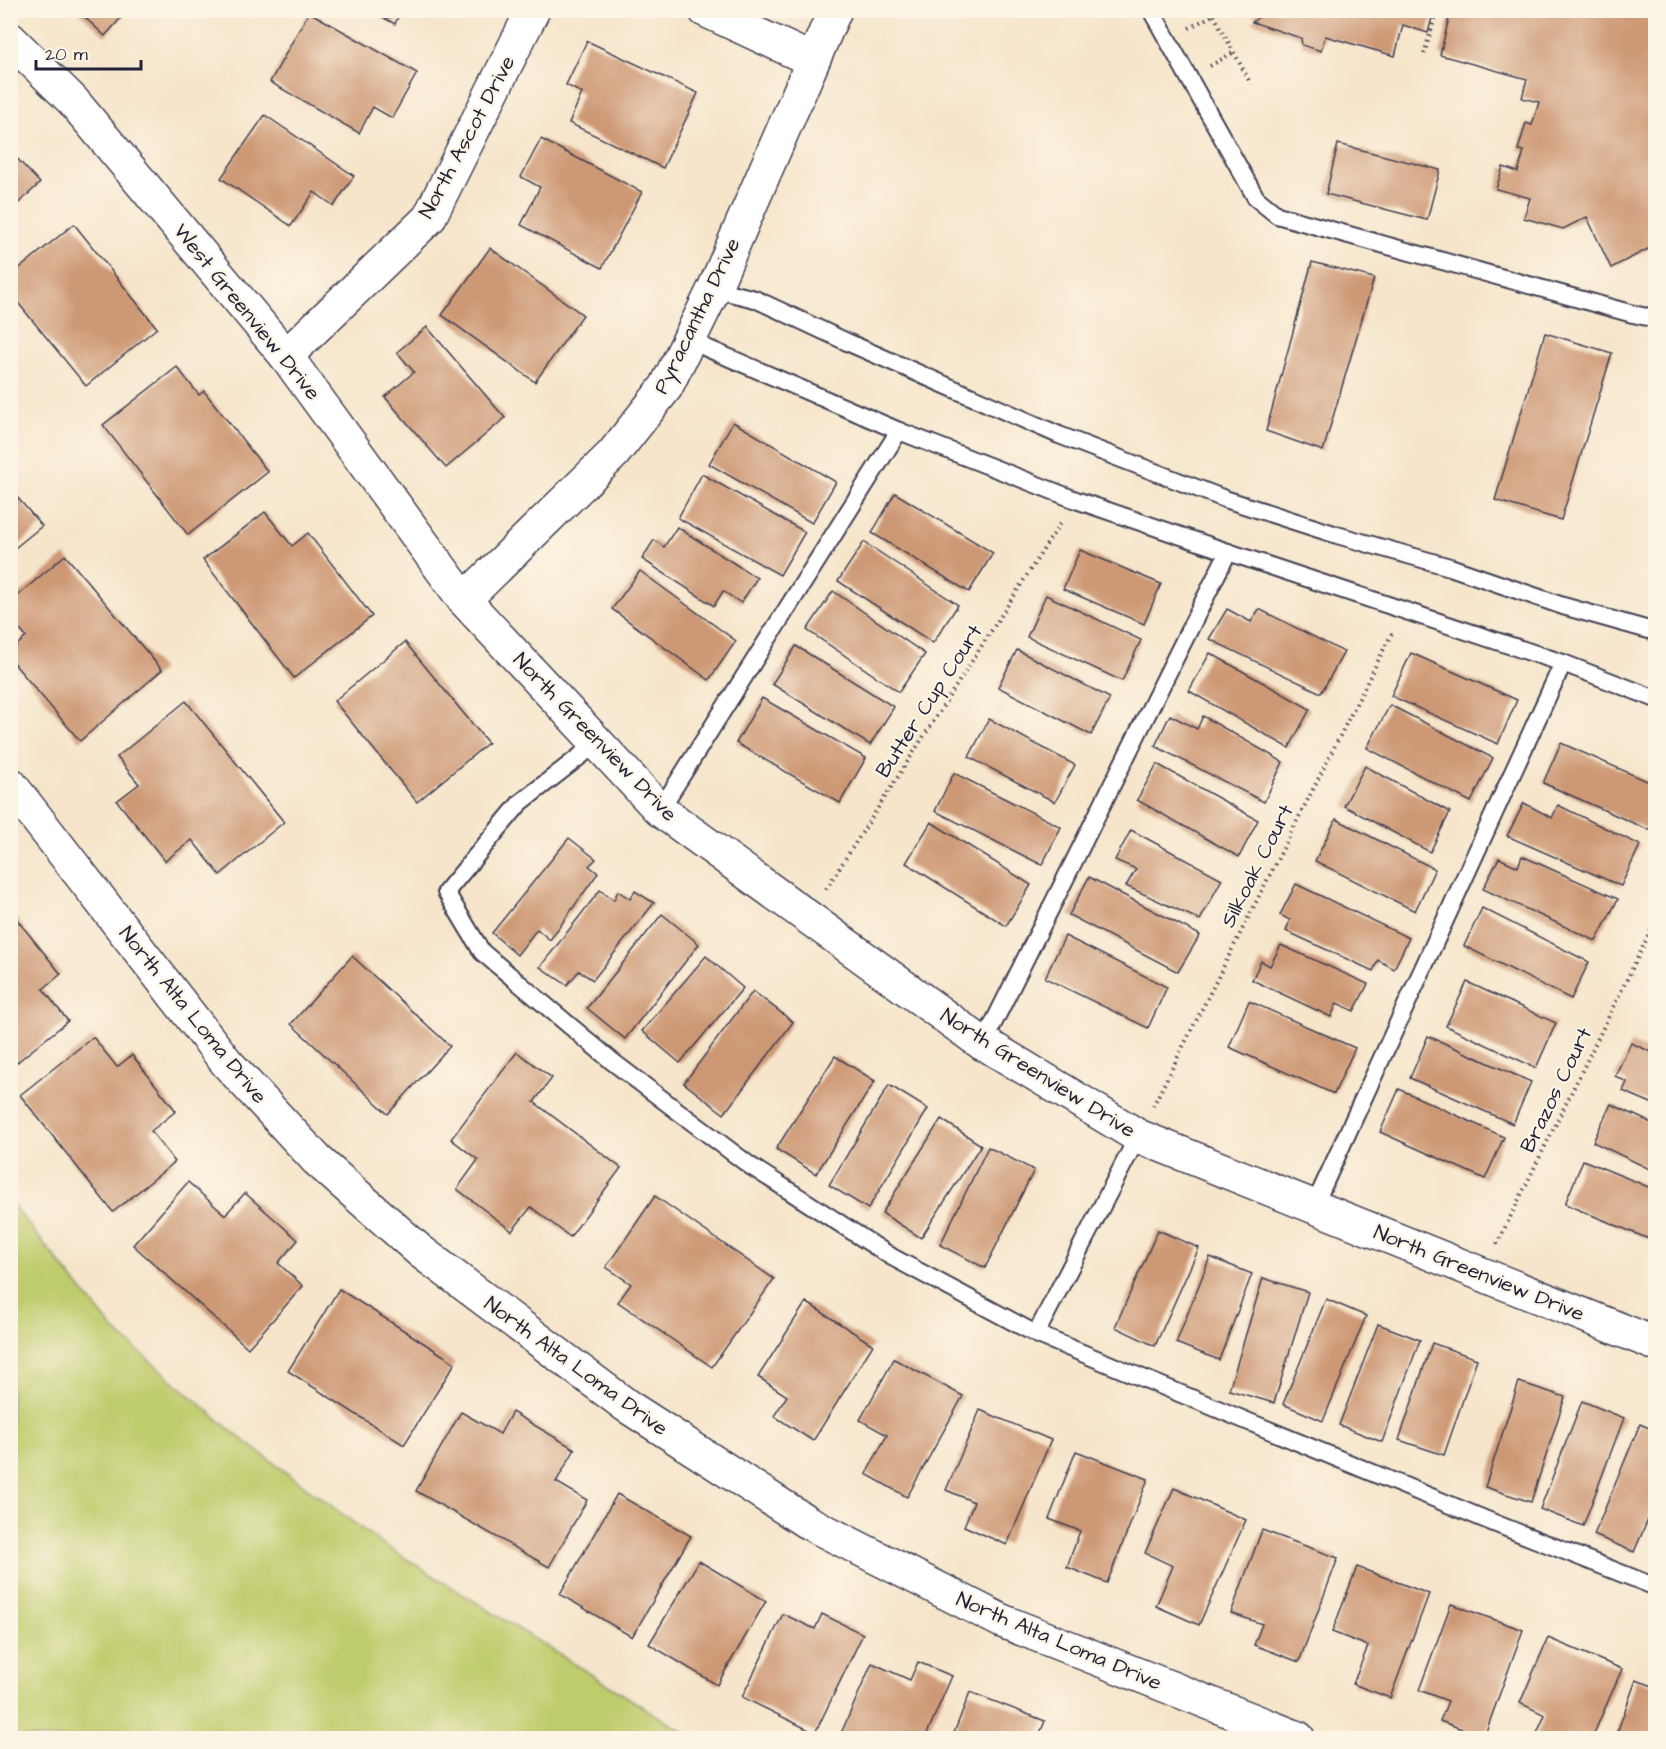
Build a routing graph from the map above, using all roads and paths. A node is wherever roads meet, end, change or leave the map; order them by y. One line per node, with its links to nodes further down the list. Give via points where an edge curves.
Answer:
1 (533, 10): 14 (street, North Ascot Drive, via 429,218)
2 (705, 10): 9 (street)
3 (835, 10): 9 (street, Pyracantha Drive)
4 (1151, 10): 12 (lane, via 1256,198 1277,215 1633,314)
5 (1211, 10): 10 (path)
6 (1437, 10): 8 (path)
7 (10, 39): 14 (street, West Greenview Drive, via 73,101)
8 (1424, 54)
9 (812, 60): 11 (street, Pyracantha Drive)
10 (1251, 84)
11 (714, 289): 13 (street, Pyracantha Drive); 20 (lane, via 755,299 1059,435 1225,499)
12 (1656, 314)
13 (688, 340): 15 (lane); 18 (street, Pyracantha Drive, via 666,387 613,454)
14 (286, 356): 18 (street, West Greenview Drive)
15 (899, 431): 16 (lane); 25 (lane)
16 (1076, 500): 17 (lane); 26 (path, Butter Cup Court)
17 (1228, 552): 19 (lane); 28 (lane)
18 (464, 600): 23 (street, North Greenview Drive)
19 (1403, 610): 21 (lane); 29 (path, Silkoak Court)
20 (1656, 632)
21 (1563, 663): 22 (lane); 30 (lane)
22 (1656, 699)
23 (597, 743): 25 (street, North Greenview Drive); 32 (lane, via 520,803 446,892 482,952 613,1062 749,1165 892,1257)
24 (10, 784): 35 (street, North Alta Loma Drive, via 227,1063 317,1160 420,1251 627,1407 807,1522 1002,1621)
25 (660, 810): 26 (street, North Greenview Drive)
26 (808, 918): 28 (street, North Greenview Drive)
27 (1656, 920): 31 (path, Brazos Court)
28 (983, 1044): 29 (street, North Greenview Drive)
29 (1138, 1136): 30 (street, North Greenview Drive); 32 (lane)
30 (1314, 1206): 31 (street, North Greenview Drive)
31 (1483, 1274): 33 (street, North Greenview Drive)
32 (1036, 1334): 34 (lane)
33 (1656, 1344)
34 (1656, 1587)
35 (1298, 1738)

